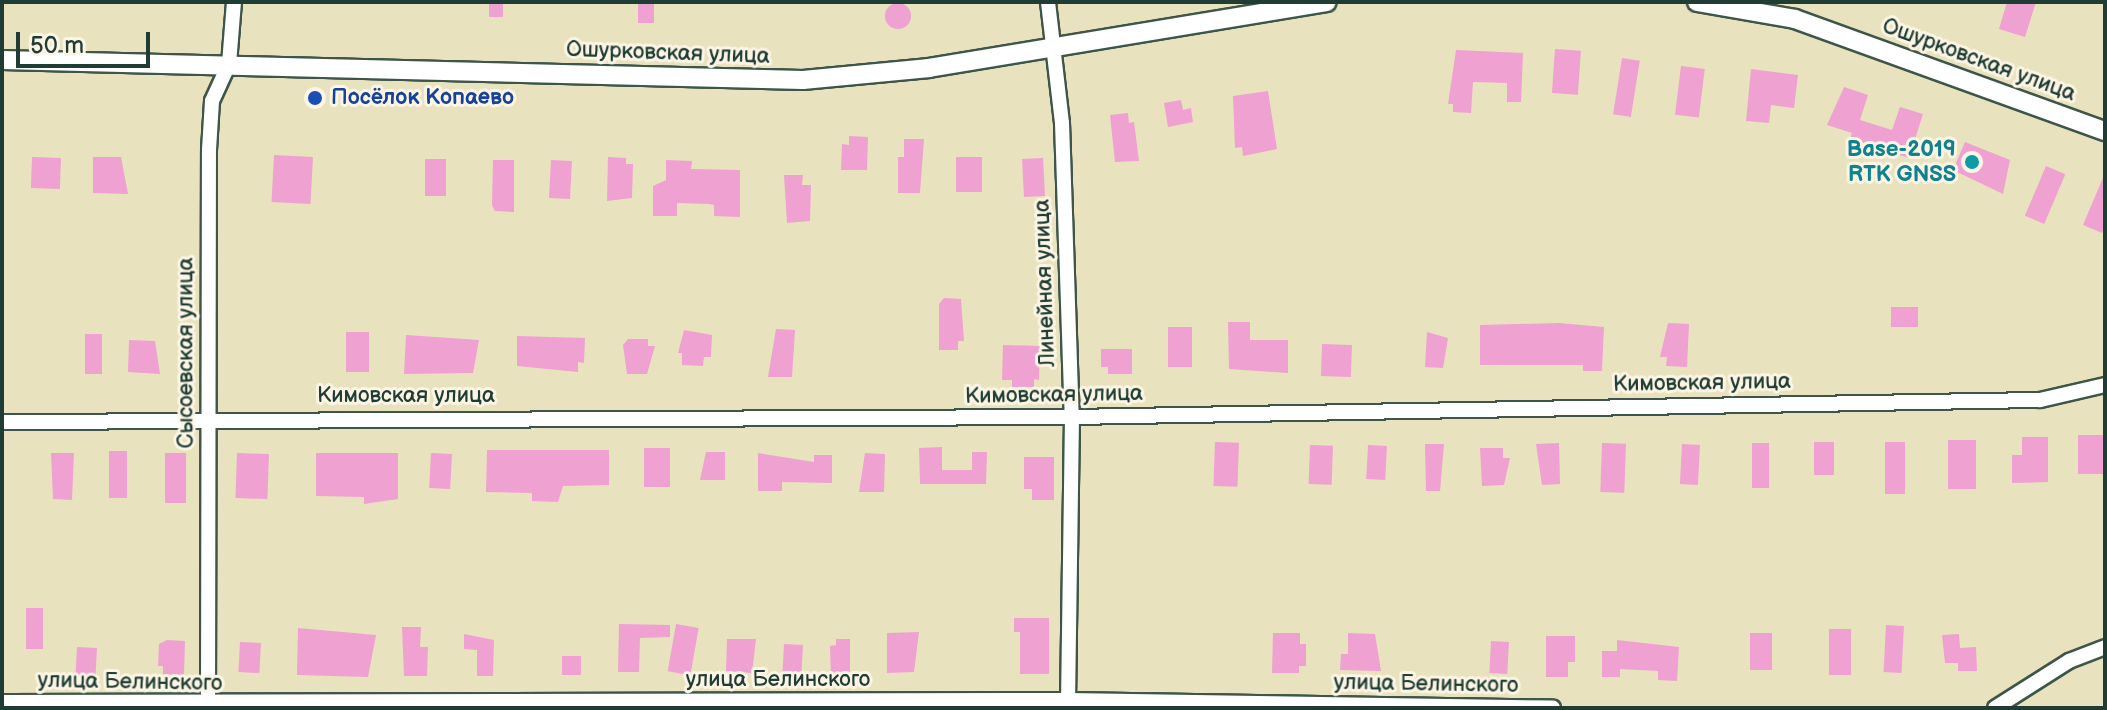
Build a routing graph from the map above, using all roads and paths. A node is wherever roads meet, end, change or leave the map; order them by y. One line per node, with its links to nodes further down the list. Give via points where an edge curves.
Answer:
1 (234, 2): 7 (street, Сысоевская улица)
2 (1048, 2): 5 (street, Линейная улица)
3 (1327, 2): 5 (street, Ошурковская улица)
4 (1697, 2): 8 (street, Ошурковская улица, via 1795,19)
5 (1054, 46): 7 (street, Ошурковская улица, via 929,68 803,80); 10 (street, Линейная улица, via 1062,123)
6 (2, 60): 7 (street, Ошурковская улица)
7 (229, 64): 11 (street, Сысоевская улица, via 212,101 209,150)
8 (2105, 131)
9 (2105, 385): 10 (street, Кимовская улица, via 2040,400)
10 (1072, 417): 11 (street, Кимовская улица); 15 (street, Линейная улица)
11 (208, 419): 12 (street, Кимовская улица); 16 (street, Сысоевская улица)
12 (2, 422)
13 (2105, 647): 18 (street, via 2069,661)
14 (2, 702): 16 (street, улица Белинского)
15 (1068, 704): 16 (street, улица Белинского); 17 (street, улица Белинского)
16 (208, 707)
17 (1553, 708)
18 (1995, 708)

